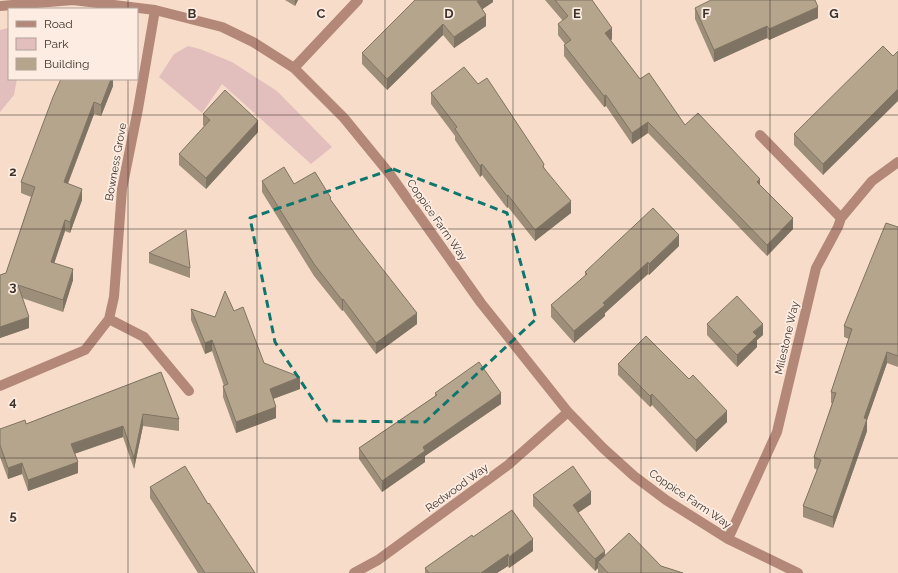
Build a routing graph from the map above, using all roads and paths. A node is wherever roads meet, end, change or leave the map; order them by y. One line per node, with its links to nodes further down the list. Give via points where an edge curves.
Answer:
1 (358, 0): 4 (street)
2 (0, 6): 3 (street, Coppice Farm Way, via 72,0)
3 (155, 10): 4 (street, Coppice Farm Way, via 222,27 253,42); 8 (street, Bowness Grove, via 122,189 114,297)
4 (294, 68): 11 (street, Coppice Farm Way, via 344,118 389,173 481,303)
5 (760, 135): 7 (street)
6 (898, 162): 7 (street, Milestone Way, via 872,181)
7 (841, 218): 12 (street, Milestone Way, via 816,268 777,432)
8 (109, 318): 9 (street, Bowness Grove, via 85,350); 10 (street, via 144,337)
9 (0, 386)
10 (189, 390)
11 (568, 412): 12 (street, Coppice Farm Way, via 634,476 666,500); 13 (street, Redwood Way, via 508,465 378,560)
12 (728, 539): 14 (street, Coppice Farm Way)
13 (354, 573)
14 (798, 573)

